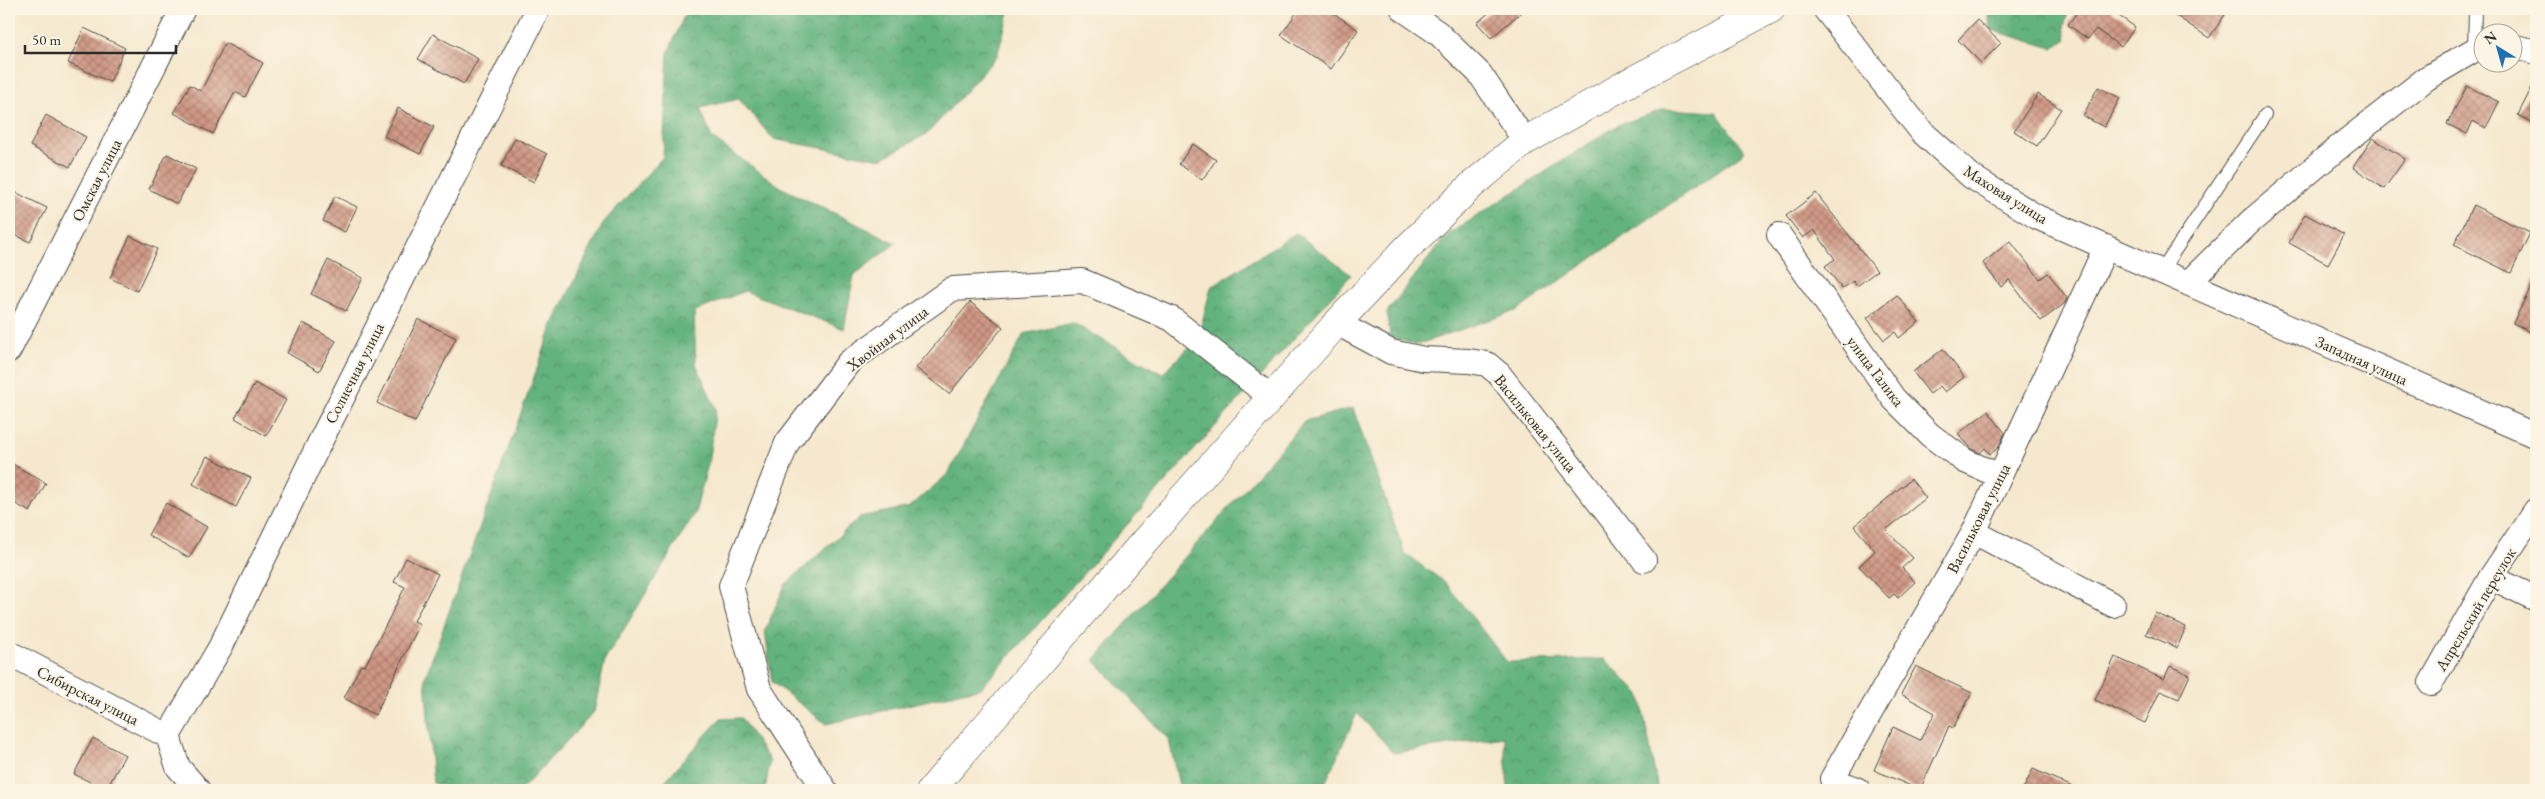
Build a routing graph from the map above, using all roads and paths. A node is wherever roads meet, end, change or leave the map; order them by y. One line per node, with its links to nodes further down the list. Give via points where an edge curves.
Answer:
1 (183, 9): 18 (street, Омская улица)
2 (538, 9): 30 (street, Солнечная улица, via 324,433 221,646)
3 (1403, 9): 12 (street, via 1438,33 1480,74)
4 (1771, 9): 12 (street, via 1635,79)
5 (1825, 9): 14 (street, Маховая улица, via 1922,132 1972,177 2038,217)
6 (2475, 9): 7 (lane)
7 (2476, 22)
8 (2522, 48): 9 (street)
9 (2536, 52)
10 (2472, 53): 16 (street, via 2427,78 2345,142 2250,222)
11 (2266, 115): 15 (lane)
12 (1525, 141): 17 (street, via 1472,185 1408,246)
13 (1779, 235): 21 (street, улица Галика, via 1894,399 1930,435 1964,461)
14 (2106, 247): 15 (street, Западная улица); 21 (street, Васильковая улица)
15 (2162, 270): 16 (street, Западная улица)
16 (2188, 283): 20 (street, Западная улица)
17 (1336, 323): 19 (street); 24 (street, Васильковая улица, via 1390,352 1424,360 1487,364 1499,374)
18 (9, 350)
19 (1272, 398): 32 (street, Хвойная улица, via 1172,319 1082,281 952,289 849,362 787,443 731,586 759,689); 33 (street)
20 (2536, 436)
21 (2000, 476): 23 (street, Васильковая улица)
22 (2536, 510): 25 (street, Апрельский переулок)
23 (1974, 532): 27 (street); 34 (street, Васильковая улица, via 1832,779)
24 (1644, 560)
25 (2491, 578): 26 (street); 29 (street, Апрельский переулок)
26 (2536, 599)
27 (2114, 605)
28 (9, 653): 30 (street, Сибирская улица)
29 (2431, 684)
30 (168, 736): 31 (street, via 178,767)
31 (198, 790)
32 (825, 790)
33 (931, 790)
34 (1858, 790)

